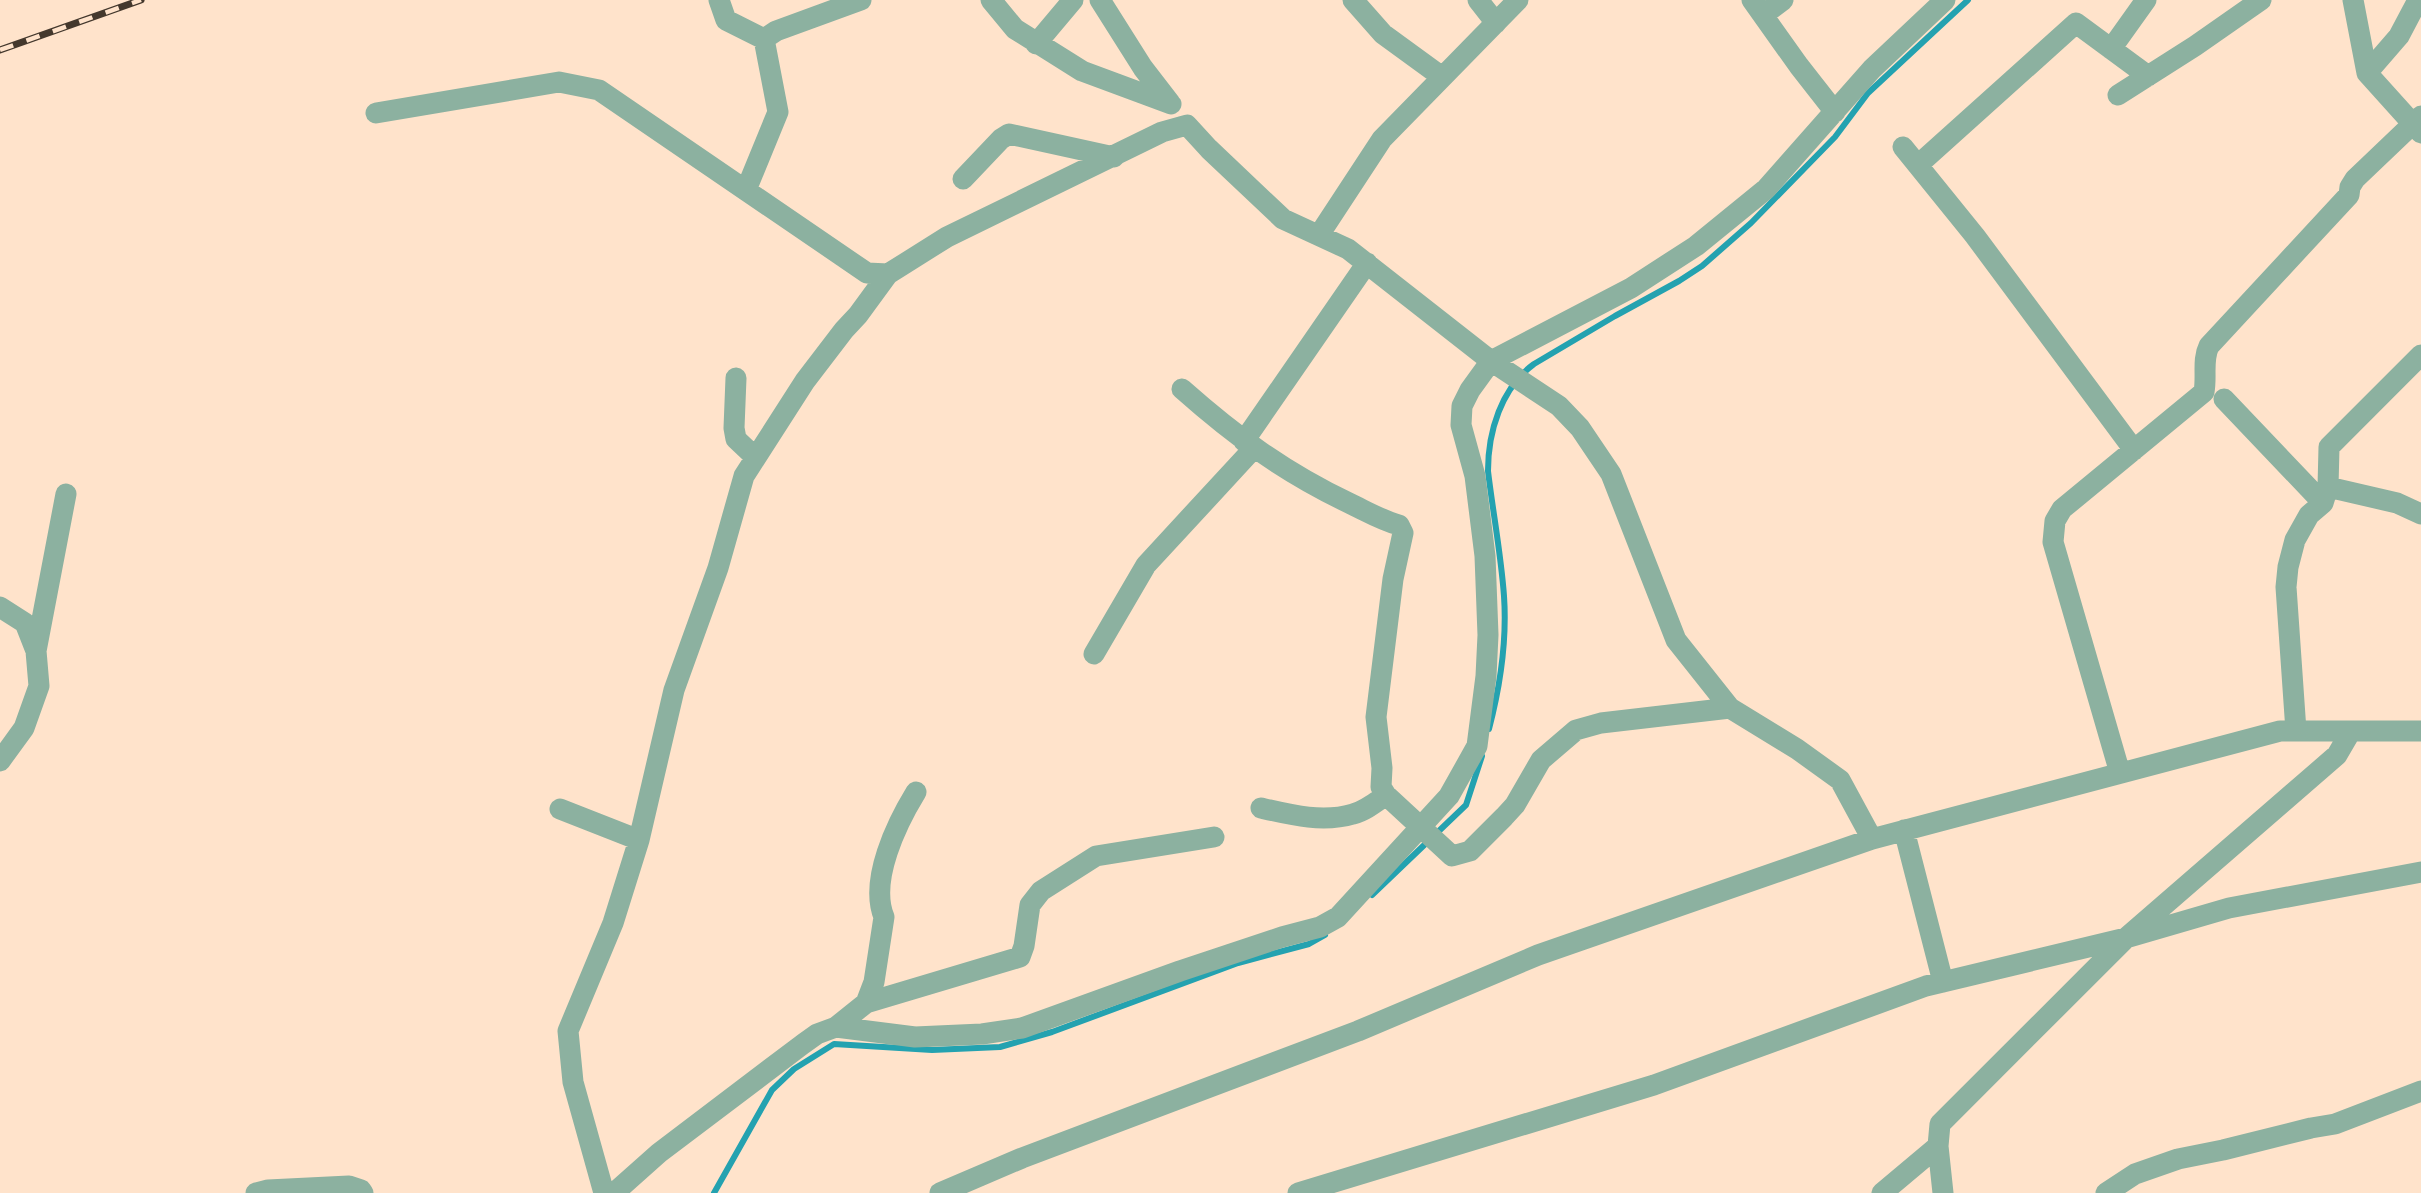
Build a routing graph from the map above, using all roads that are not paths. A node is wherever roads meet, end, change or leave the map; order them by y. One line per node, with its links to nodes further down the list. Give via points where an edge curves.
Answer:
1 (719, 0): 17 (street, via 726,20)
2 (861, 0): 17 (street, via 776,31)
3 (991, 0): 18 (street, via 1015,29)
4 (1073, 0): 18 (street)
5 (1100, 0): 24 (street)
6 (1353, 0): 22 (street, via 1383,34)
7 (1478, 0): 16 (street)
8 (1518, 0): 16 (street)
9 (1783, 0): 15 (street)
10 (1945, 0): 25 (street, via 1872,69)
11 (2146, 0): 19 (street)
12 (2261, 0): 21 (street)
13 (2353, 0): 20 (street)
14 (2418, 0): 20 (street, via 2399,36)
15 (1757, 8): 25 (street)
16 (1496, 22): 22 (street)
17 (765, 39): 33 (street, via 778,112)
18 (1036, 44): 24 (street, via 1082,71)
19 (2111, 49): 21 (street); 31 (street, via 2076,23)
20 (2367, 73): 27 (street)
21 (2148, 76): 23 (street)
22 (1442, 77): 34 (street, via 1382,138)
23 (2118, 95)
24 (1171, 104): 28 (street)
25 (1835, 112): 38 (street, via 1766,189 1696,246)
26 (376, 113): 33 (street, via 559,82 599,90)
27 (2418, 124): 43 (street, via 2355,179 2349,195 2209,346 2204,355 2204,392)
28 (1187, 125): 30 (street, via 1162,132); 34 (street, via 1283,219)
29 (1903, 147): 31 (street)
30 (1114, 157): 32 (street, via 1009,134); 36 (street, via 947,237)
31 (1918, 165): 43 (street)
32 (963, 179)
33 (746, 190): 36 (street, via 867,273)
34 (1319, 236): 35 (street)
35 (1367, 263): 38 (street); 42 (street)
36 (888, 274): 44 (street, via 804,381)
37 (2421, 355): 46 (street, via 2329,447)
38 (1498, 366): 51 (street, via 1559,406 1580,428 1611,474 1676,640); 61 (street, via 1470,390 1462,406 1461,425 1474,476 1485,556 1488,635 1481,721 1477,746 1449,796)
39 (736, 378): 44 (street, via 736,439)
40 (1182, 389): 42 (street)
41 (2224, 399): 46 (street)
42 (1249, 444): 50 (street, via 1146,566); 58 (street, via 1308,483 1399,525 1403,533 1393,579 1376,717 1381,787)
43 (2134, 450): 56 (street, via 2062,509 2053,530 2053,542)
44 (755, 457): 65 (street, via 740,487 718,568 675,690)
45 (66, 494): 49 (street)
46 (2326, 495): 47 (street, via 2397,503); 52 (street, via 2295,540 2288,567)
47 (2421, 514)
48 (0, 608): 49 (street, via 25,623)
49 (36, 651): 55 (street, via 39,686 24,728)
50 (1094, 654)
51 (1730, 708): 61 (street, via 1601,723 1576,730 1541,760 1515,805 1470,851 1452,856); 64 (street, via 1840,780)
52 (2296, 730): 53 (street); 56 (street)
53 (2352, 731): 54 (street); 67 (street, via 2337,755)
54 (2421, 731)
55 (0, 761)
56 (2120, 773): 62 (street)
57 (916, 792): 69 (street, via 898,820 881,875 884,917)
58 (1386, 795): 59 (street, via 1356,814 1337,818 1297,817); 61 (street)
59 (1261, 808)
60 (560, 809): 65 (street)
61 (1424, 830): 70 (street, via 1338,917 1320,927 1179,970 1022,1028 915,1037)
62 (1904, 830): 64 (street); 68 (street)
63 (1214, 837): 69 (street, via 1096,856 1041,891 1030,904 1020,957)
64 (1872, 839): 77 (street, via 1538,955 1358,1031 1022,1158)
65 (639, 840): 75 (street, via 608,939 568,1031 573,1082)
66 (2421, 872): 67 (street, via 2229,908)
67 (2126, 938): 68 (street); 72 (street, via 1940,1124)
68 (1943, 982): 78 (street, via 1654,1085)
69 (867, 1002): 70 (street)
70 (836, 1027): 76 (street, via 802,1044 658,1153)
71 (2421, 1091): 81 (street, via 2335,1124 2178,1159 2135,1174)
72 (1938, 1146): 79 (street); 80 (street)
73 (256, 1193): 74 (street, via 349,1186)
74 (363, 1193)
75 (604, 1193)
76 (614, 1193)
77 (940, 1193)
78 (1298, 1193)
79 (1882, 1193)
80 (1943, 1193)
81 (2106, 1193)

